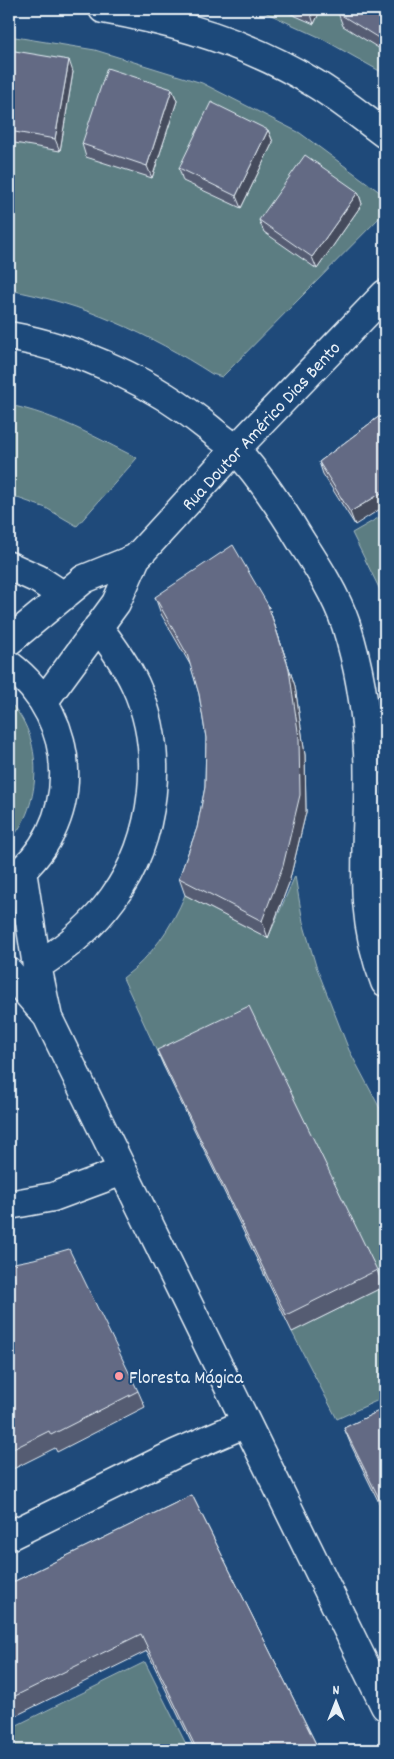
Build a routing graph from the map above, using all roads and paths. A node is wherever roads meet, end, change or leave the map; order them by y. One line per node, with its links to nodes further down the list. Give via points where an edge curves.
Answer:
1 (104, 9): 2 (street, via 150,17 229,40 314,83)
2 (385, 134)
3 (385, 294): 5 (street, Rua Doutor Américo Dias Bento)
4 (9, 336): 5 (street, via 72,351 109,366 181,405)
5 (235, 450): 6 (street, Rua Doutor Américo Dias Bento); 15 (street, via 286,517 321,572 346,624 361,682 368,753 366,903 374,953)
6 (136, 558): 8 (street, Rua Doutor Américo Dias Bento, via 84,579); 9 (street, Rua Doutor Américo Dias Bento, via 116,603)
7 (9, 566): 8 (street)
8 (64, 596): 10 (street, Rua Doutor Américo Dias Bento)
9 (98, 627): 12 (street, Rua Doutor Américo Dias Bento); 14 (street, via 119,654 147,721 153,783 141,845 113,898 85,931 61,951)
10 (9, 641)
11 (9, 665): 12 (street, via 26,678)
12 (44, 701): 13 (street, via 63,752 63,794 50,833)
13 (15, 876): 14 (street)
14 (17, 974): 16 (street, via 48,1018)
15 (385, 982)
16 (123, 1171): 17 (street, via 53,1197); 18 (street)
17 (9, 1205)
18 (246, 1423): 19 (street, via 177,1453); 20 (street)
19 (9, 1536)
20 (385, 1706)

